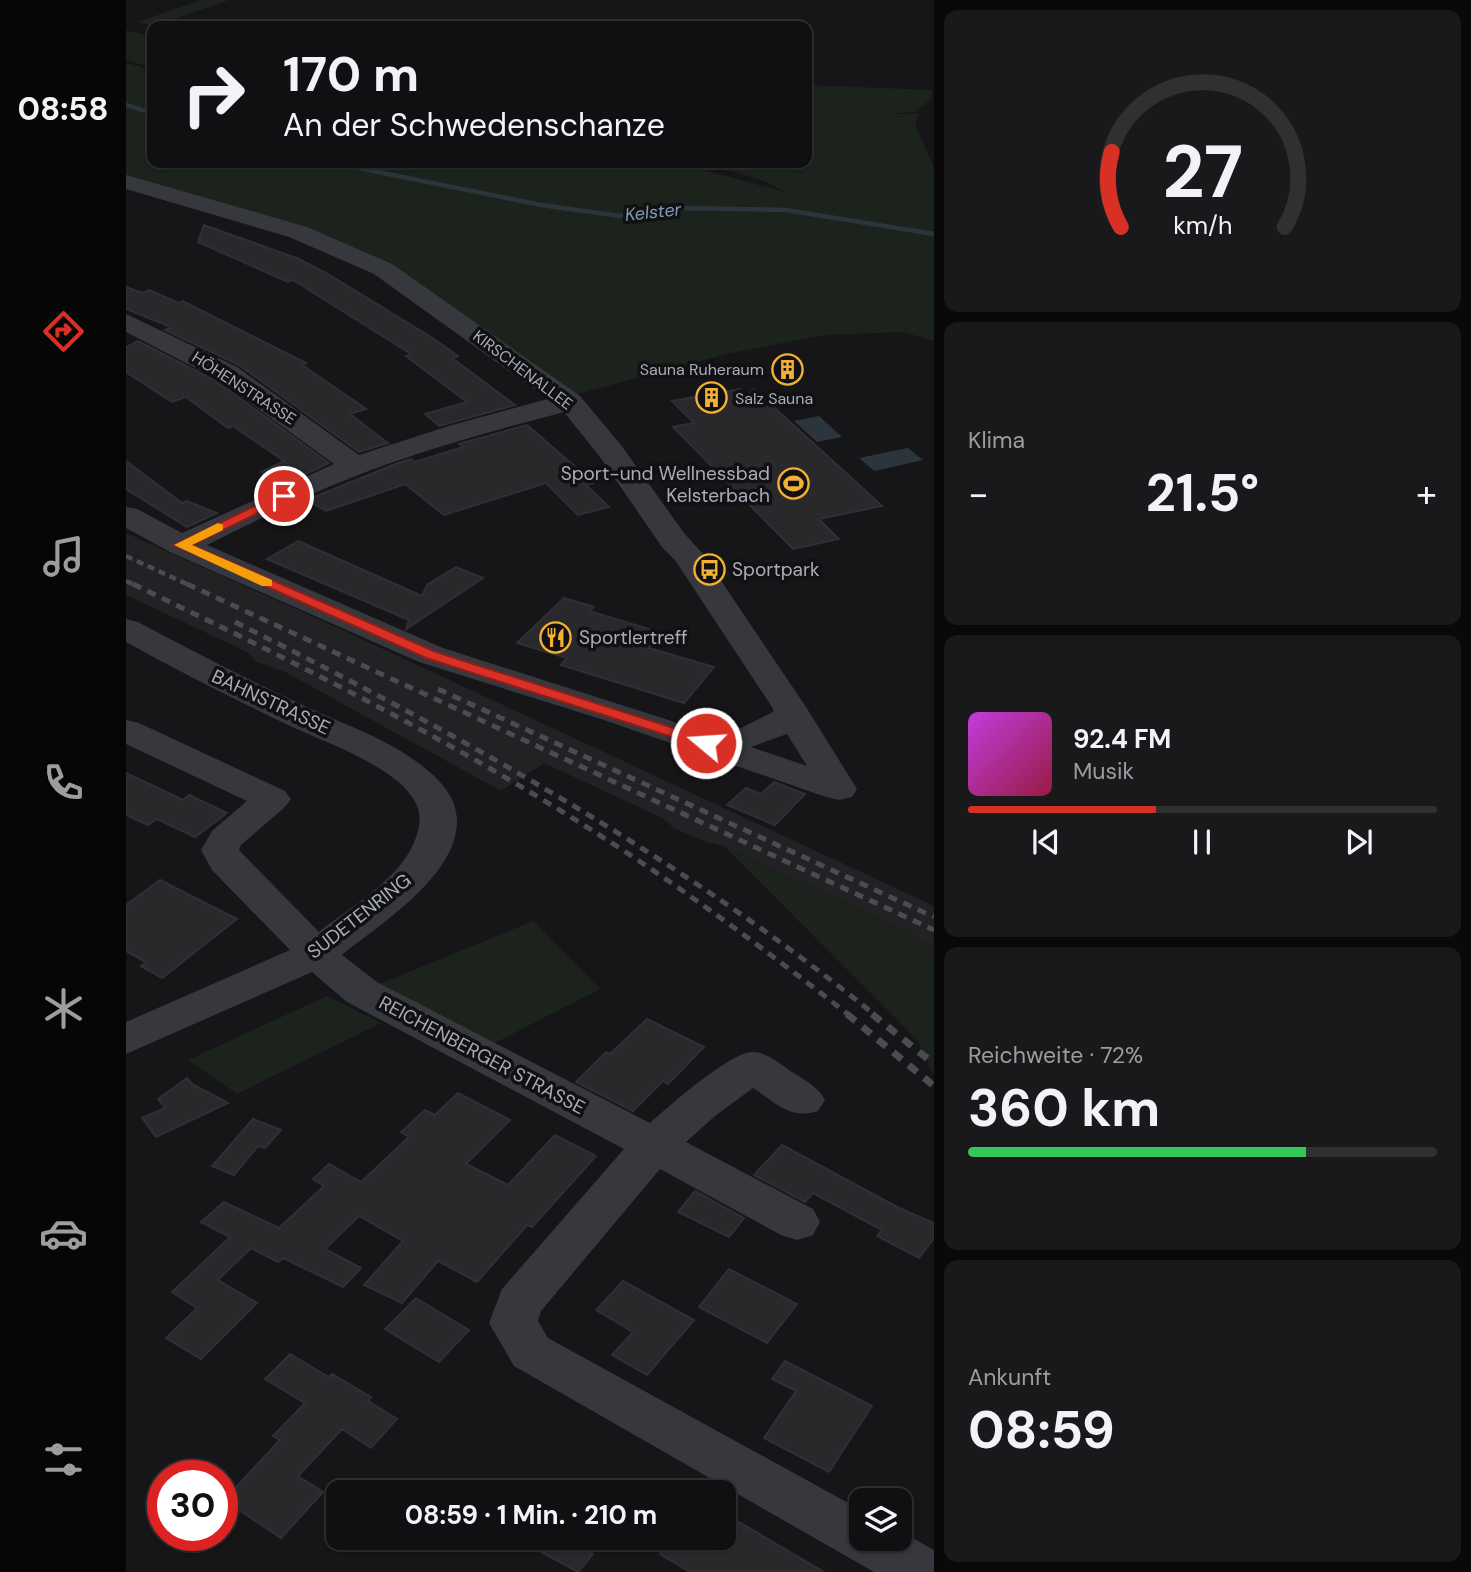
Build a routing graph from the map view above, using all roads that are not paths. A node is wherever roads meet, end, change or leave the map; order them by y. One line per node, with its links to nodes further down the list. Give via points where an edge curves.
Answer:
1 (133, 189): 3 (street, KIRSCHENALLEE, via 298,232 371,263)
2 (126, 322): 4 (street, HÖHENSTRASSE, via 227,373)
3 (570, 402): 4 (street); 8 (street, KIRSCHENALLEE, via 687,554)
4 (355, 466): 6 (street)
5 (126, 516): 6 (street)
6 (181, 545): 10 (street, via 431,655)
7 (126, 629): 11 (street, BAHNSTRASSE, via 221,680 356,741)
8 (792, 713): 10 (street, via 755,736); 10 (street, KIRSCHENALLEE, via 839,789)
9 (126, 731): 12 (street, REICHENBERGER STRASSE, via 272,799 225,839 220,850)
10 (706, 743)
11 (414, 777): 12 (street, SUDETENRING, via 436,801 439,824 430,851 412,878)
12 (317, 954): 13 (street, SUDETENRING); 15 (street, REICHENBERGER STRASSE, via 362,992)
13 (126, 1039)
14 (803, 1100): 15 (street, via 753,1067 699,1105)
15 (654, 1145): 16 (street, REICHENBERGER STRASSE); 17 (street, via 519,1303 513,1323 531,1352)
16 (797, 1222)
17 (849, 1531)
18 (885, 1551): 19 (street)
19 (923, 1572)

